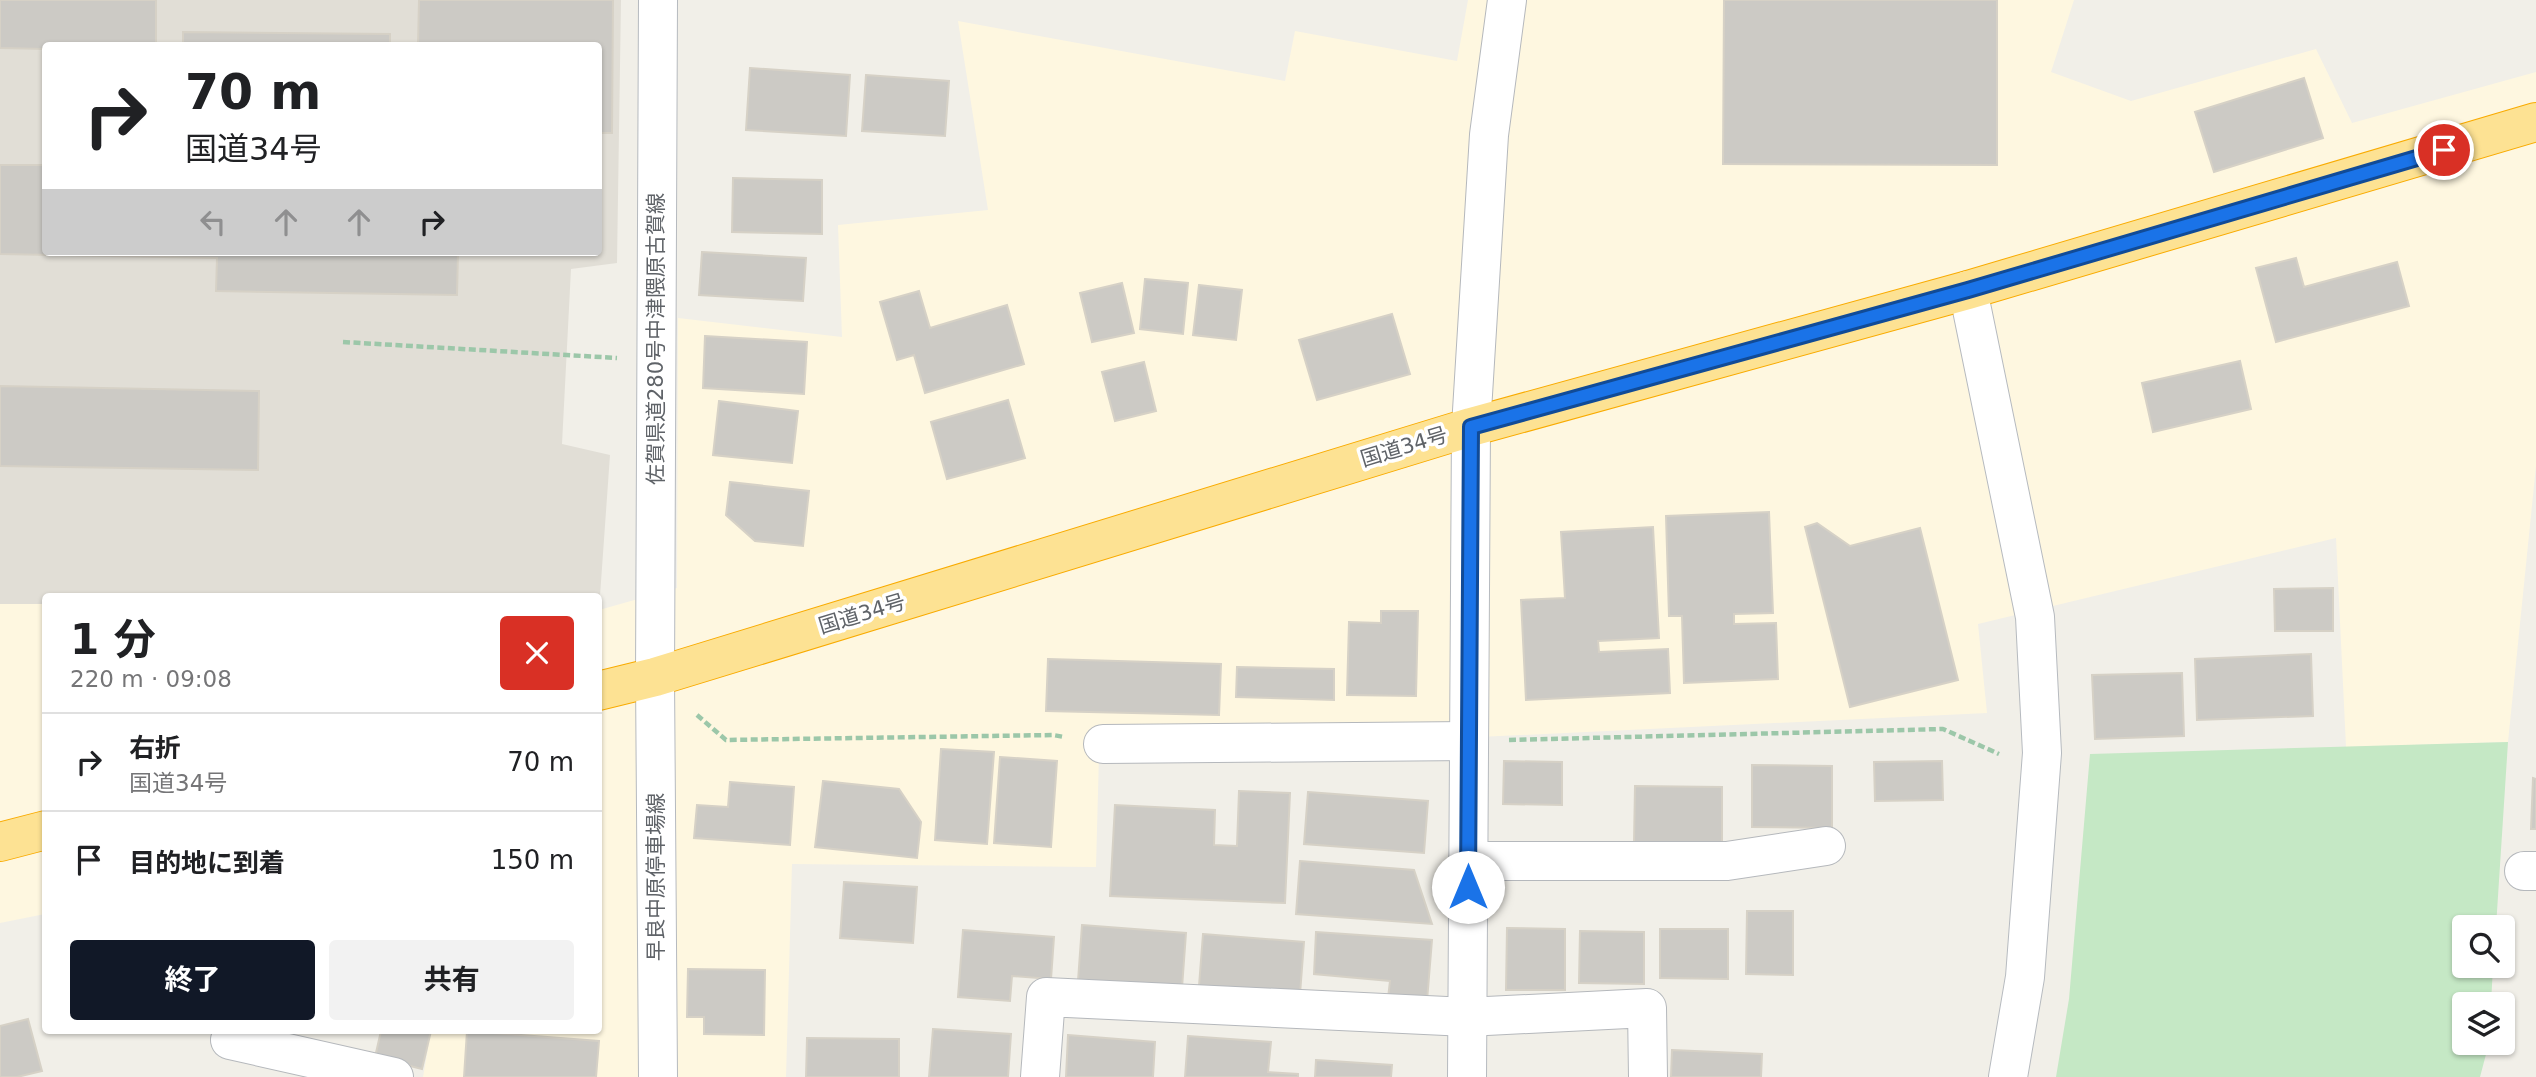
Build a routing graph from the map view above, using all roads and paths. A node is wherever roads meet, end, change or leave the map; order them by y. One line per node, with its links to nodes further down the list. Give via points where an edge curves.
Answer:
1 (657, 0): 6 (street, 佐賀県道280号中津隈原古賀線)
2 (1507, 0): 7 (street, via 1489,135)
3 (2536, 122): 4 (highway, 国道34号)
4 (1968, 290): 7 (highway, 国道34号); 12 (street, via 2035,617)
5 (343, 342): 6 (path)
6 (656, 360): 8 (street, 佐賀県道280号中津隈原古賀線)
7 (1471, 427): 8 (highway, 国道34号); 10 (street)
8 (655, 677): 9 (highway, 国道34号); 11 (path, via 726,740 1053,735); 20 (street, 早良中原停車場線)
9 (602, 690)
10 (1469, 741): 11 (street); 12 (path, via 1943,729 2003,756); 16 (street)
11 (1102, 744)
12 (2042, 753): 24 (street, via 2025,977)
13 (42, 831): 14 (highway)
14 (0, 842)
15 (1826, 846): 16 (street, via 1727,861)
16 (1468, 861): 17 (street)
17 (1467, 1017): 21 (street, via 1045,997); 22 (street); 23 (street, via 1647,1008)
18 (230, 1040): 19 (street)
19 (394, 1077)
20 (658, 1077)
21 (1040, 1077)
22 (1467, 1077)
23 (1648, 1077)
24 (2008, 1077)

